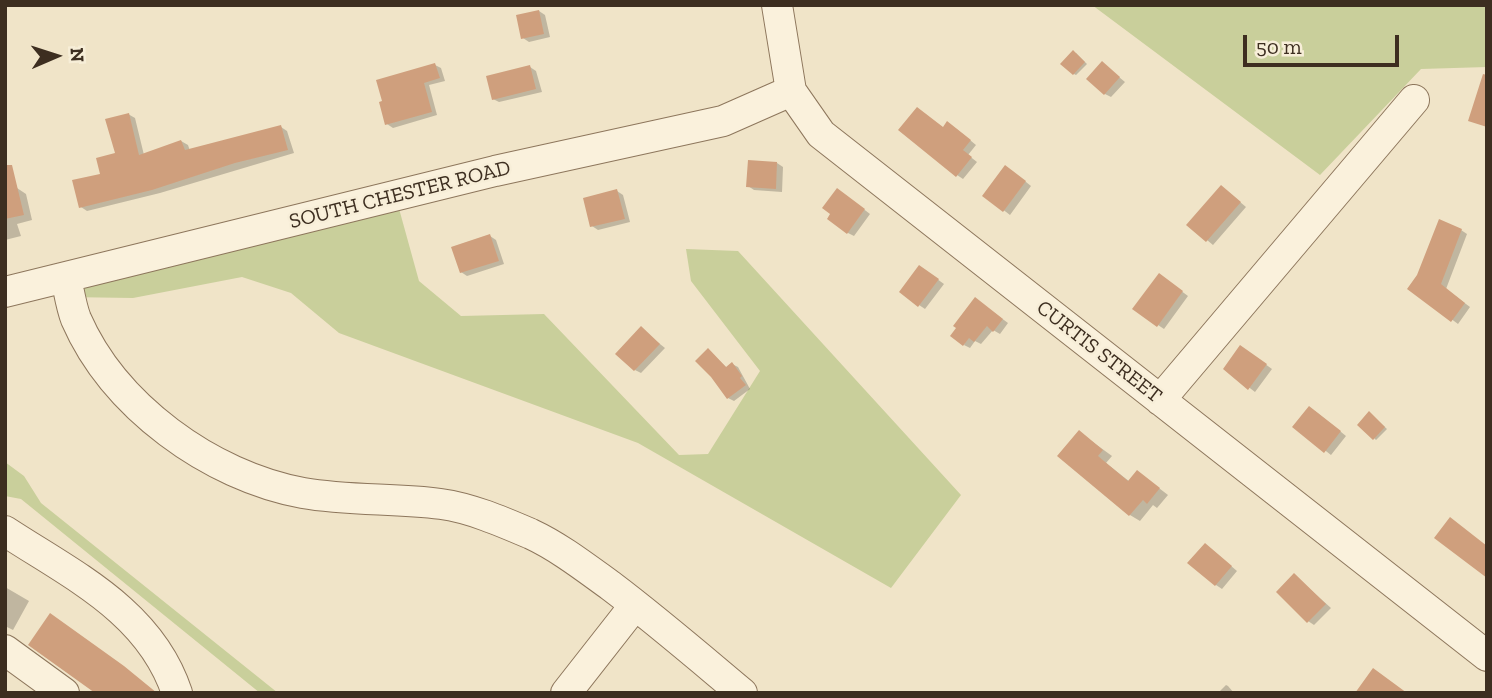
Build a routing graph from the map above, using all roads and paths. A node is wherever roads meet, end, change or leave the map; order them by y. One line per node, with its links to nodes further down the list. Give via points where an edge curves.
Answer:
1 (777, 5): 2 (street, CURTIS STREET)
2 (791, 91): 4 (street, SOUTH CHESTER ROAD, via 723,121 495,171); 6 (street, CURTIS STREET, via 821,134)
3 (1414, 100): 6 (street)
4 (66, 278): 5 (street, SOUTH CHESTER ROAD); 8 (street, via 75,316 110,375 183,444 265,482 303,493 443,504 484,516 533,535 583,565)
5 (5, 292)
6 (1160, 400): 9 (street, CURTIS STREET)
7 (5, 531): 12 (street, via 131,618 160,654)
8 (635, 605): 13 (street); 14 (street)
9 (1484, 649)
10 (5, 650): 11 (street)
11 (64, 693)
12 (177, 693)
13 (566, 693)
14 (743, 693)

